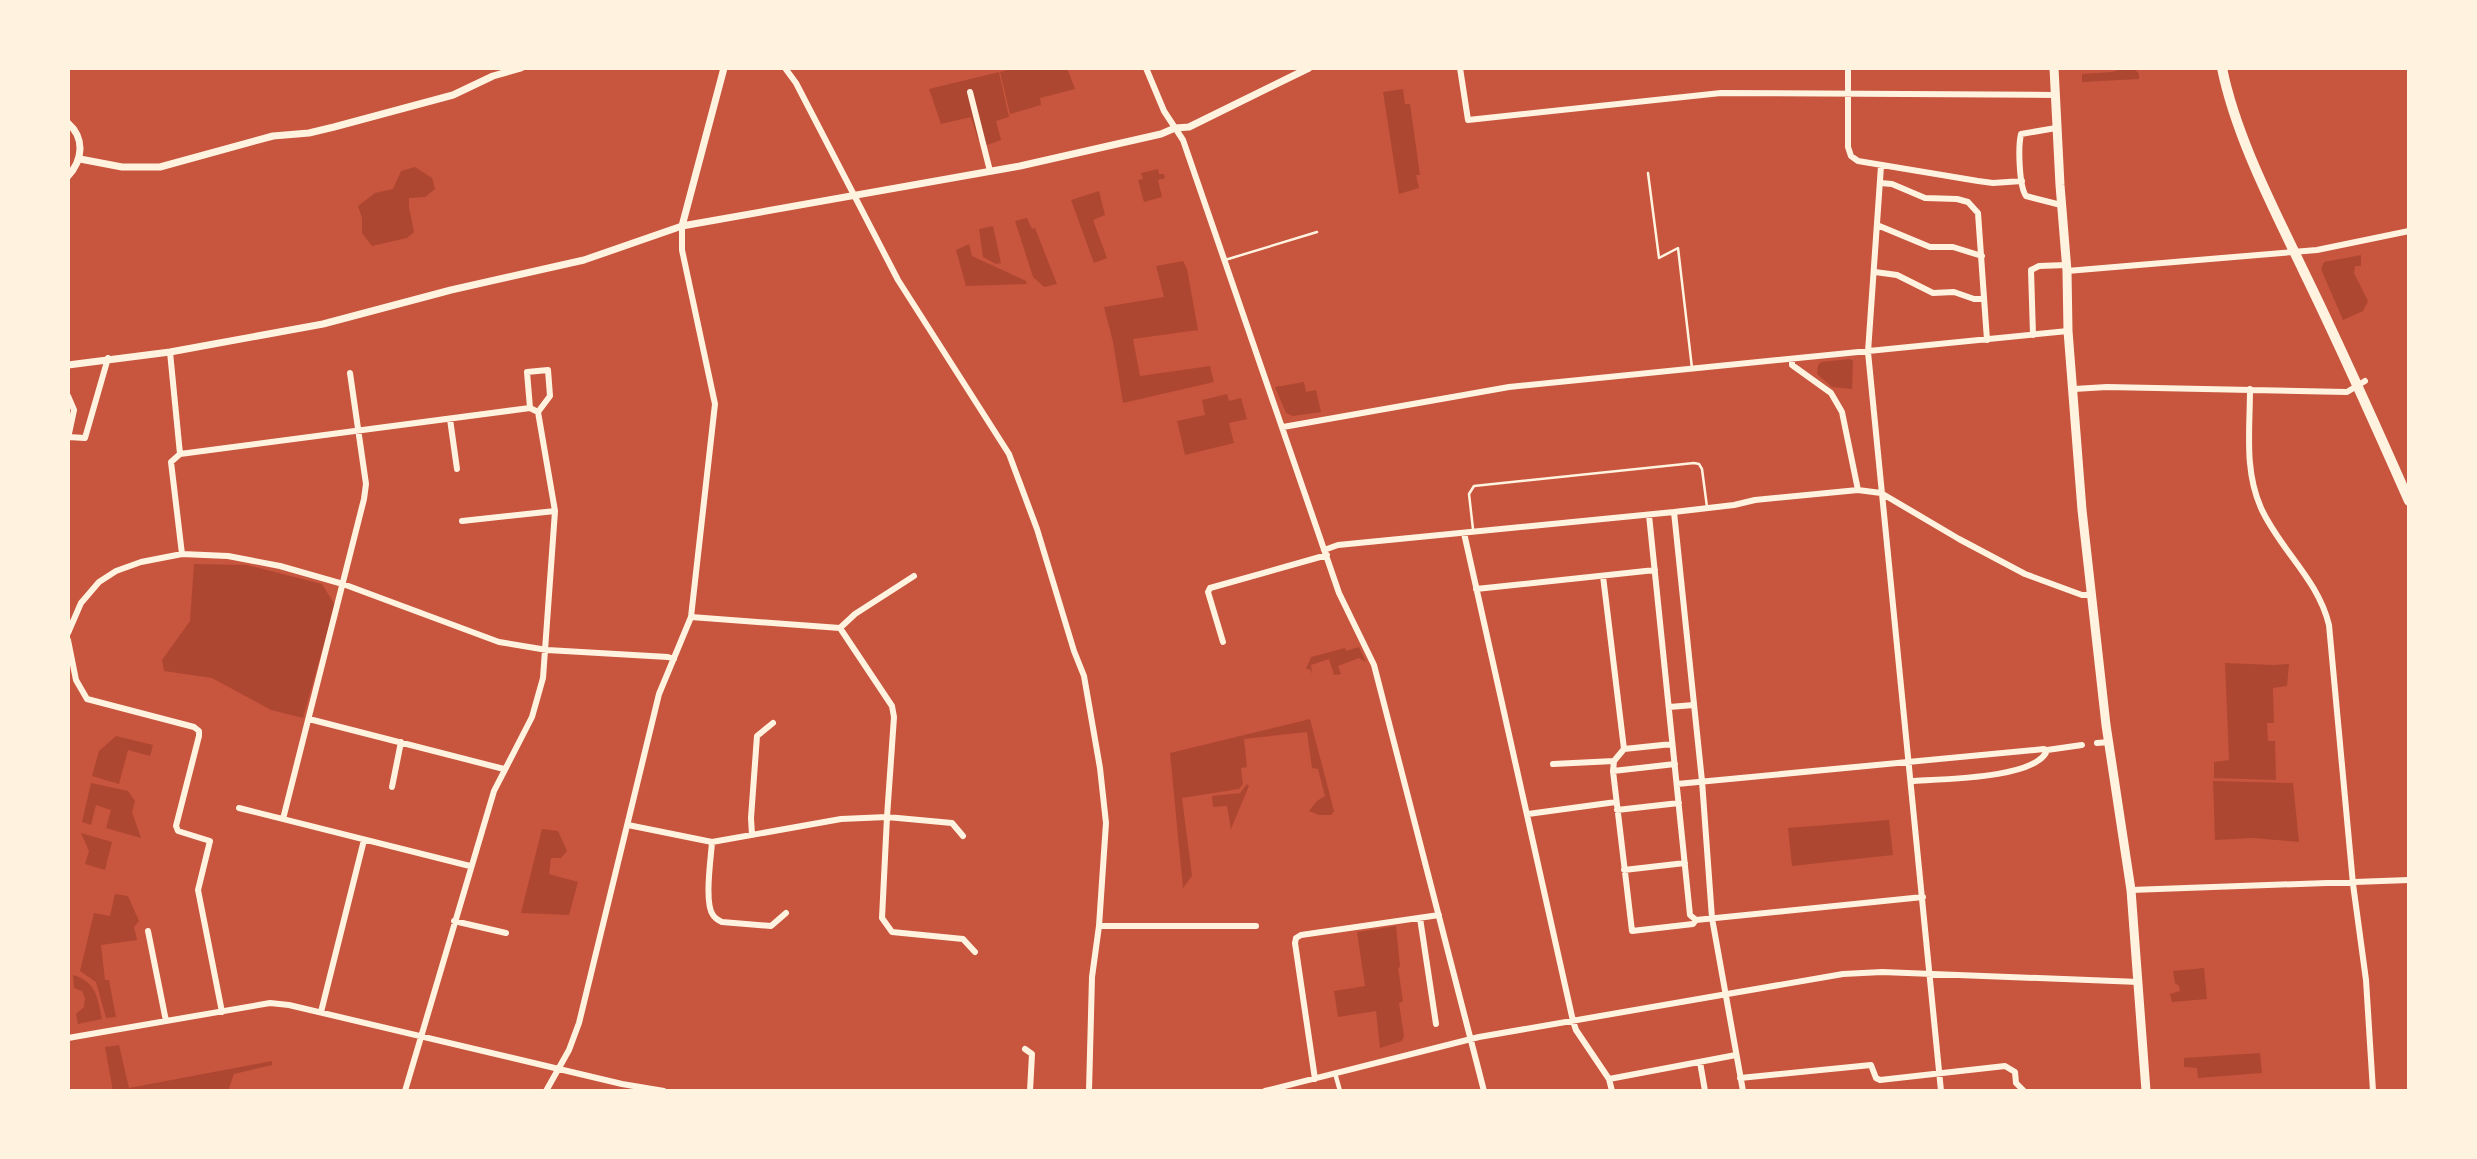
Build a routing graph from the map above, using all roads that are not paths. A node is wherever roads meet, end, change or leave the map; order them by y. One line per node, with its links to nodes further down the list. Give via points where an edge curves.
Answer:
1 (521, 68): 16 (street, via 440,99 309,133 272,136 160,167 122,167)
2 (724, 68): 26 (street)
3 (785, 68): 23 (street)
4 (1146, 68): 14 (street)
5 (1309, 68): 14 (street, via 1189,127)
6 (1460, 68): 11 (street, via 1468,120 1721,93)
7 (1848, 68): 11 (street)
8 (2054, 68): 12 (main road)
9 (2222, 68): 29 (main road, via 2235,116)
10 (970, 92): 18 (street)
11 (1847, 94): 12 (street); 17 (street, via 1851,156)
12 (2055, 95): 15 (main road)
13 (68, 123): 16 (street, via 78,136)
14 (1175, 128): 18 (street); 31 (street, via 1183,139)
15 (2056, 128): 21 (street, via 2021,134); 24 (main road)
16 (80, 159): 20 (street)
17 (1881, 166): 21 (street, via 1993,183); 22 (street)
18 (990, 171): 23 (street)
19 (1648, 173): 43 (lane, via 1659,258 1678,248)
20 (68, 176)
21 (2022, 181): 24 (street, via 2026,196)
22 (1880, 183): 25 (street); 30 (street, via 1925,198 1968,202 1978,213)
23 (852, 196): 26 (street); 130 (street, via 898,280 1009,454 1037,529 1084,676 1100,768 1106,822)
24 (2061, 205): 32 (main road)
25 (1877, 225): 30 (street, via 1930,247 1953,247); 33 (street)
26 (682, 226): 38 (street, via 584,260 323,324); 75 (street, via 682,250 715,404)
27 (2409, 231): 29 (street)
28 (1317, 232): 31 (lane)
29 (2295, 252): 32 (street); 45 (main road)
30 (1982, 256): 34 (street)
31 (1225, 260): 52 (street)
32 (2067, 268): 35 (main road); 36 (street, via 2039,266 2031,270)
33 (1874, 272): 34 (street, via 1897,275 1933,293); 39 (street)
34 (1984, 299): 37 (street)
35 (2068, 331): 36 (street); 46 (main road)
36 (2033, 335): 37 (street)
37 (1987, 340): 39 (street)
38 (170, 352): 40 (street); 55 (street)
39 (1868, 352): 41 (street); 58 (street)
40 (108, 358): 42 (street); 54 (street, via 85,438)
41 (1791, 359): 43 (street); 57 (street, via 1831,393 1842,412)
42 (68, 365)
43 (1692, 368): 52 (street, via 1509,387)
44 (350, 373): 53 (street)
45 (2362, 383): 47 (street, via 2347,393); 59 (main road)
46 (2074, 389): 47 (street); 74 (main road)
47 (2250, 389): 121 (street, via 2249,458 2261,508 2317,591 2329,625)
48 (68, 396): 54 (street, via 74,410)
49 (530, 408): 50 (street); 50 (street, via 527,372 548,370 550,396); 51 (street)
50 (538, 412): 61 (street)
51 (450, 419): 53 (street); 56 (street)
52 (1283, 428): 67 (street)
53 (359, 430): 55 (street); 72 (street, via 365,491)
54 (68, 437)
55 (180, 454): 68 (street, via 171,463)
56 (457, 469)
57 (1858, 490): 58 (street); 60 (street)
58 (1881, 493): 74 (street, via 2025,574); 96 (street)
59 (2409, 501)
60 (1707, 509): 62 (street); 65 (lane, via 1702,469 1694,463 1474,486 1469,494)
61 (555, 510): 64 (street); 80 (street)
62 (1674, 512): 63 (street); 84 (street)
63 (1649, 515): 65 (street); 69 (street)
64 (462, 521)
65 (1473, 532): 66 (street)
66 (1464, 533): 67 (street, via 1338,545); 73 (street)
67 (1325, 552): 79 (street, via 1210,588); 125 (street, via 1374,665)
68 (182, 554): 72 (street, via 228,556); 77 (street, via 141,562 99,582 81,603)
69 (1655, 570): 71 (street); 85 (street)
70 (914, 576): 76 (street)
71 (1602, 576): 73 (street); 93 (street)
72 (343, 584): 80 (street, via 499,642); 86 (street)
73 (1476, 589): 109 (street)
74 (2091, 595): 88 (main road)
75 (691, 617): 76 (street); 81 (street)
76 (840, 628): 110 (street, via 892,706)
77 (68, 633)
78 (68, 640): 82 (street)
79 (1223, 642)
80 (547, 650): 81 (street); 99 (street, via 531,717)
81 (674, 659): 112 (street, via 660,694)
82 (76, 680): 83 (street); 138 (street, via 87,699 199,731 176,826 178,831 210,841 198,890)
83 (68, 685)
84 (1694, 705): 85 (street); 101 (street)
85 (1669, 707): 91 (street)
86 (309, 719): 89 (street); 111 (street)
87 (773, 723): 113 (street, via 757,736)
88 (2109, 741): 90 (street); 122 (main road)
89 (401, 743): 99 (street); 104 (street)
90 (2097, 743)
91 (1672, 744): 93 (street); 98 (street)
92 (2082, 745): 94 (street)
93 (1624, 749): 95 (street)
94 (2048, 750): 96 (street); 102 (street, via 2024,769)
95 (1614, 761): 97 (street); 100 (street)
96 (1909, 762): 101 (street); 102 (street)
97 (1553, 764)
98 (1675, 764): 100 (street); 103 (street)
99 (504, 769): 118 (street)
100 (1613, 771): 105 (street)
101 (1703, 781): 103 (street); 127 (street)
102 (1911, 781): 123 (street)
103 (1677, 783): 106 (street)
104 (392, 787)
105 (1616, 802): 108 (street); 109 (street)
106 (1679, 803): 108 (street); 117 (street)
107 (239, 808): 111 (street)
108 (1617, 810): 119 (street)
109 (1528, 814): 141 (street)
110 (887, 817): 113 (street, via 841,819); 114 (street, via 953,823); 134 (street, via 885,925 901,934 963,939)
111 (283, 819): 115 (street)
112 (628, 825): 116 (street); 149 (street, via 579,1023)
113 (752, 835): 116 (street)
114 (963, 836)
115 (364, 840): 118 (street); 139 (street)
116 (712, 842): 124 (street, via 709,902 715,918 771,926)
117 (1685, 863): 119 (street); 128 (street, via 1690,915)
118 (470, 866): 129 (street)
119 (1624, 870): 128 (street, via 1632,931)
120 (2409, 880): 121 (street)
121 (2353, 884): 122 (street); 169 (street, via 2366,980)
122 (2131, 890): 136 (main road)
123 (1923, 897): 127 (street); 135 (street)
124 (786, 913)
125 (1439, 915): 126 (street); 145 (street)
126 (1420, 918): 142 (street); 153 (street, via 1296,938)
127 (1712, 918): 128 (street); 137 (street)
128 (1696, 920)
129 (454, 921): 133 (street); 143 (street)
130 (1099, 926): 131 (street); 159 (street)
131 (1256, 926)
132 (148, 931): 140 (street)
133 (506, 933)
134 (975, 952)
135 (1930, 974): 136 (street); 137 (street, via 1843,974); 151 (street)
136 (2138, 982): 168 (main road)
137 (1726, 993): 141 (street); 147 (street)
138 (222, 1012): 139 (street, via 270,1003); 140 (street)
139 (321, 1012): 143 (street)
140 (166, 1021): 144 (street)
141 (1573, 1021): 145 (street); 154 (street)
142 (1436, 1024)
143 (421, 1035): 149 (street); 155 (street)
144 (68, 1038)
145 (1470, 1039): 150 (street); 162 (street)
146 (1025, 1049): 158 (street, via 1032,1054)
147 (1736, 1055): 148 (street); 152 (street)
148 (1700, 1062): 154 (street); 164 (street)
149 (560, 1068): 156 (street); 157 (street)
150 (1335, 1073): 153 (street); 161 (street)
151 (1939, 1073): 152 (street, via 1880,1080 1871,1065); 166 (street); 167 (street, via 2005,1066 2015,1072 2016,1083)
152 (1740, 1078): 165 (street)
153 (1315, 1079): 160 (street)
154 (1609, 1079): 163 (street)
155 (405, 1091)
156 (546, 1091)
157 (664, 1091)
158 (1030, 1091)
159 (1089, 1091)
160 (1265, 1091)
161 (1340, 1091)
162 (1484, 1091)
163 (1612, 1091)
164 (1705, 1091)
165 (1743, 1091)
166 (1941, 1091)
167 (2024, 1091)
168 (2146, 1091)
169 (2373, 1091)

